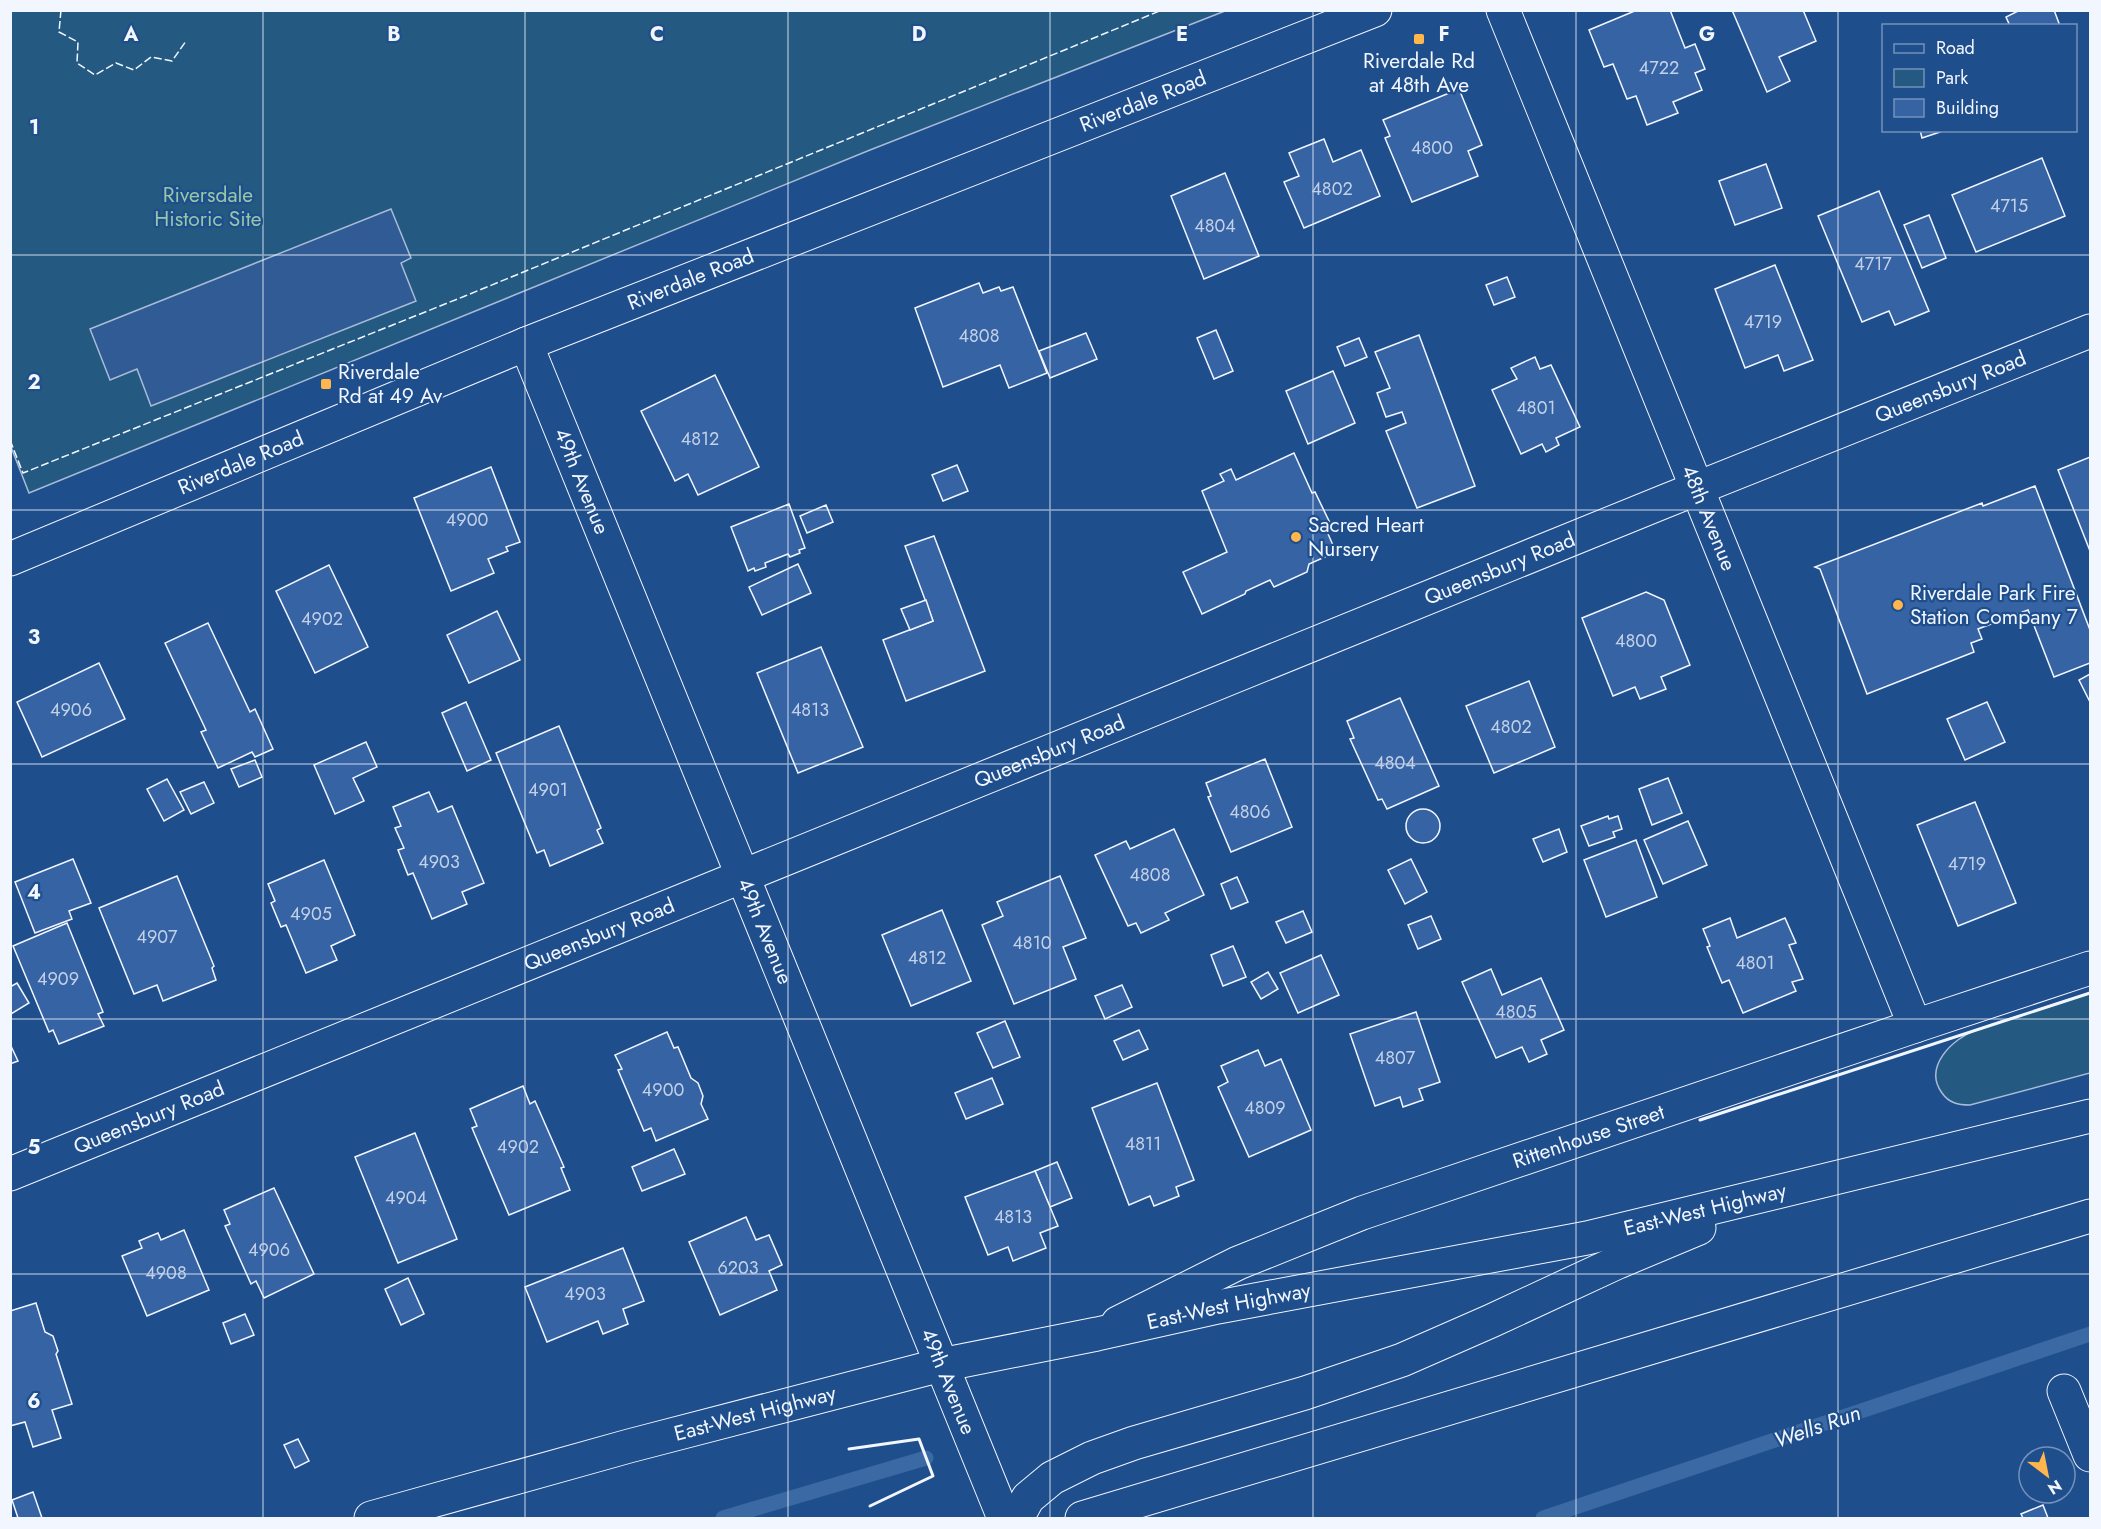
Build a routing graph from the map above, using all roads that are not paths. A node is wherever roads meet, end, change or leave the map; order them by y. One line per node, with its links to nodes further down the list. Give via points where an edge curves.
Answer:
1 (1375, 10): 4 (street, Riverdale Road)
2 (1503, 10): 5 (street, 48th Avenue)
3 (2091, 331): 5 (street, Queensbury Road)
4 (526, 344): 6 (street, Riverdale Road); 7 (street, 49th Avenue)
5 (1697, 489): 7 (street, Queensbury Road); 9 (street, 48th Avenue)
6 (10, 559)
7 (742, 876): 11 (street, Queensbury Road); 15 (street, 49th Avenue)
8 (2091, 968): 9 (street, Rittenhouse Street)
9 (1915, 1026): 14 (street, Rittenhouse Street, via 1362,1213 1238,1263)
10 (2091, 1116): 12 (street, East-West Highway)
11 (10, 1174)
12 (1789, 1190): 14 (street, East-West Highway, via 1587,1238 1218,1307); 20 (street, via 1402,1360 1092,1458 1052,1478 1028,1498)
13 (2091, 1216): 21 (street)
14 (1097, 1334): 15 (street, East-West Highway)
15 (941, 1365): 18 (street, East-West Highway); 19 (street, 49th Avenue)
16 (2064, 1391): 17 (street)
17 (2091, 1455)
18 (372, 1518)
19 (1004, 1518)
20 (1017, 1518)
21 (1082, 1518)

